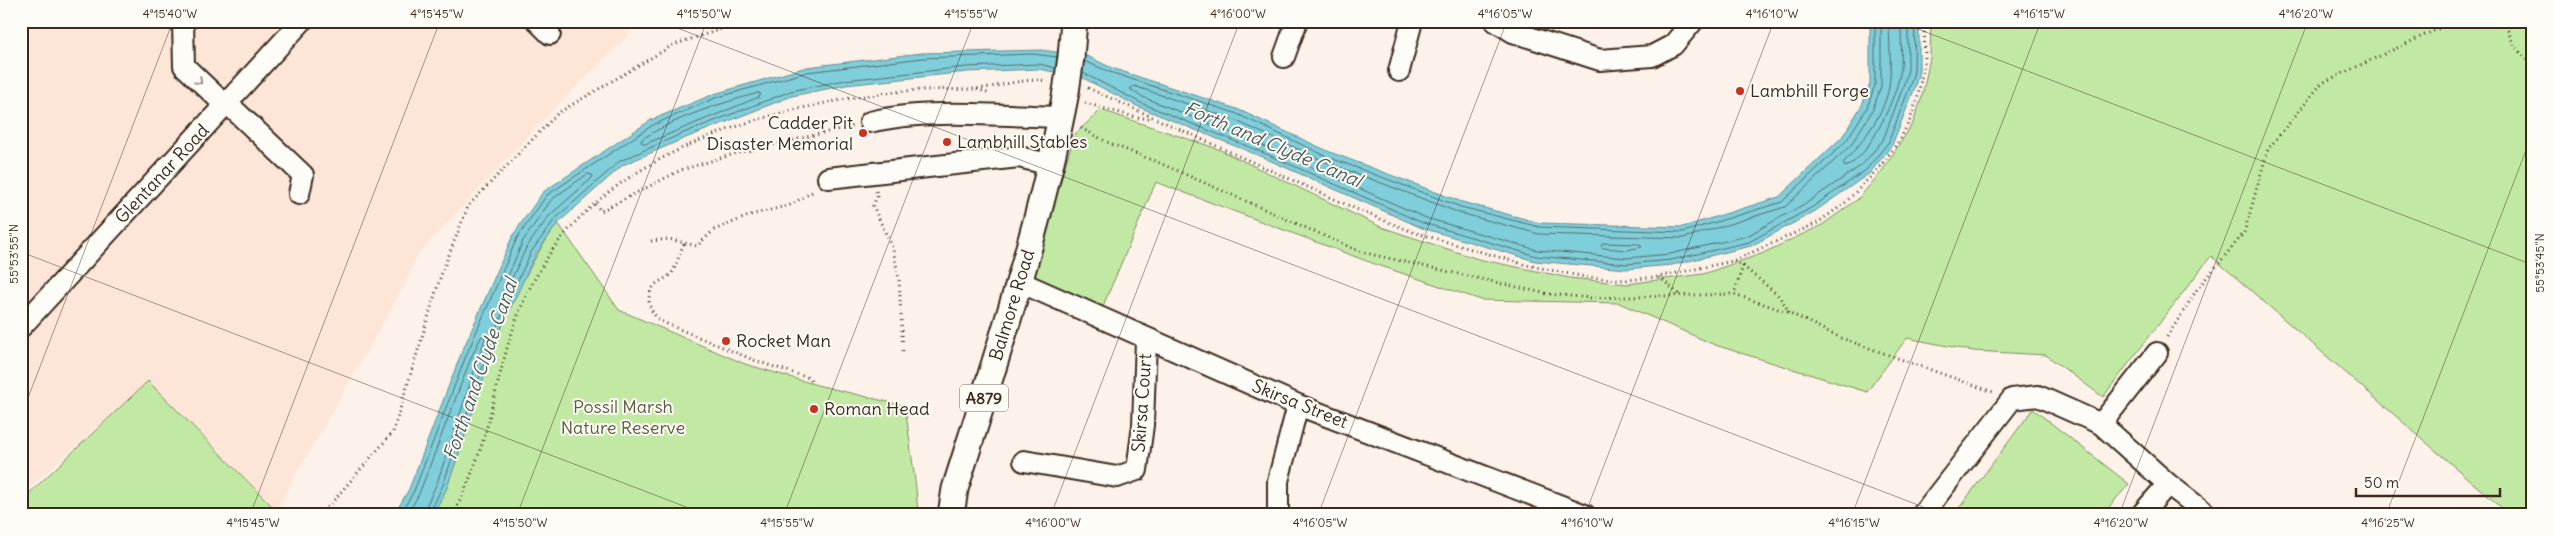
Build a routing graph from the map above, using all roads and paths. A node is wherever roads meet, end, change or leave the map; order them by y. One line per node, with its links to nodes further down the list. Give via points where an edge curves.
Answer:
1 (184, 21): 17 (street, one-way to 17, via 184,66)
2 (302, 21): 17 (street, Glentanar Road)
3 (746, 21): 44 (path, via 673,45 558,113 468,206 441,275 393,432)
4 (1074, 21): 16 (main road, A879, bridge)
5 (1296, 21): 13 (street)
6 (1412, 21): 15 (street)
7 (1495, 21): 12 (street)
8 (1693, 21): 12 (street, via 1673,45 1652,56 1600,60)
9 (1924, 21): 27 (path, via 1925,57 1918,96 1898,141 1879,168 1844,204 1817,223)
10 (2450, 21): 37 (path, via 2322,83 2268,149 2244,233 2198,288)
11 (2504, 21): 14 (path, via 2514,46)
12 (1515, 27)
13 (1284, 58)
14 (2533, 66)
15 (1399, 71)
16 (1064, 96): 18 (path, via 1138,118); 18 (path, via 1088,88); 19 (street, via 963,115 887,118); 20 (main road, Balmore Road / A879); 24 (path, via 1044,80 976,89 897,91 789,110 707,138 648,167); 32 (path, via 1109,144 1362,252 1548,294 1592,298)
17 (226, 104): 23 (street, via 303,175); 34 (street, Glentanar Road)
18 (1152, 118): 29 (path, via 1413,232 1526,265 1585,277 1626,280)
19 (870, 122): 24 (path, via 681,170 601,212)
20 (1051, 165): 21 (street, via 1019,157); 30 (main road, Balmore Road / A879)
21 (874, 172): 22 (street); 36 (path, via 877,196 872,206 893,249 899,279)
22 (828, 178): 26 (path, via 829,188 812,191 790,205 751,215 714,230 696,246)
23 (299, 194)
24 (595, 204): 45 (path, via 555,245 533,283 512,332 484,435)
25 (651, 240): 26 (path, via 669,239)
26 (684, 244): 38 (path, via 673,272 651,290 651,314 660,321)
27 (1733, 261): 28 (path); 29 (path)
28 (1743, 266): 31 (path); 33 (path, via 1779,296)
29 (1658, 277): 32 (path)
30 (1020, 282): 35 (street, Skirsa Street); 46 (main road, Balmore Road / A879, via 955,489)
31 (1734, 294): 32 (path); 33 (path)
32 (1680, 295)
33 (1790, 313): 39 (path, via 1841,338)
34 (21, 326)
35 (1146, 340): 40 (street, Skirsa Street); 42 (street, Skirsa Court, via 1143,425 1137,470 1117,478)
36 (903, 352)
37 (2157, 352): 41 (street)
38 (811, 381)
39 (2012, 399): 41 (street, via 2038,396); 49 (street)
40 (1298, 405): 47 (street, via 1278,481); 48 (street, Skirsa Street)
41 (2101, 424): 43 (street)
42 (1024, 461)
43 (2168, 484): 50 (street); 51 (street)
44 (320, 515)
45 (453, 515)
46 (950, 515)
47 (1278, 515)
48 (1585, 515)
49 (1922, 515)
50 (2141, 515)
51 (2208, 515)

